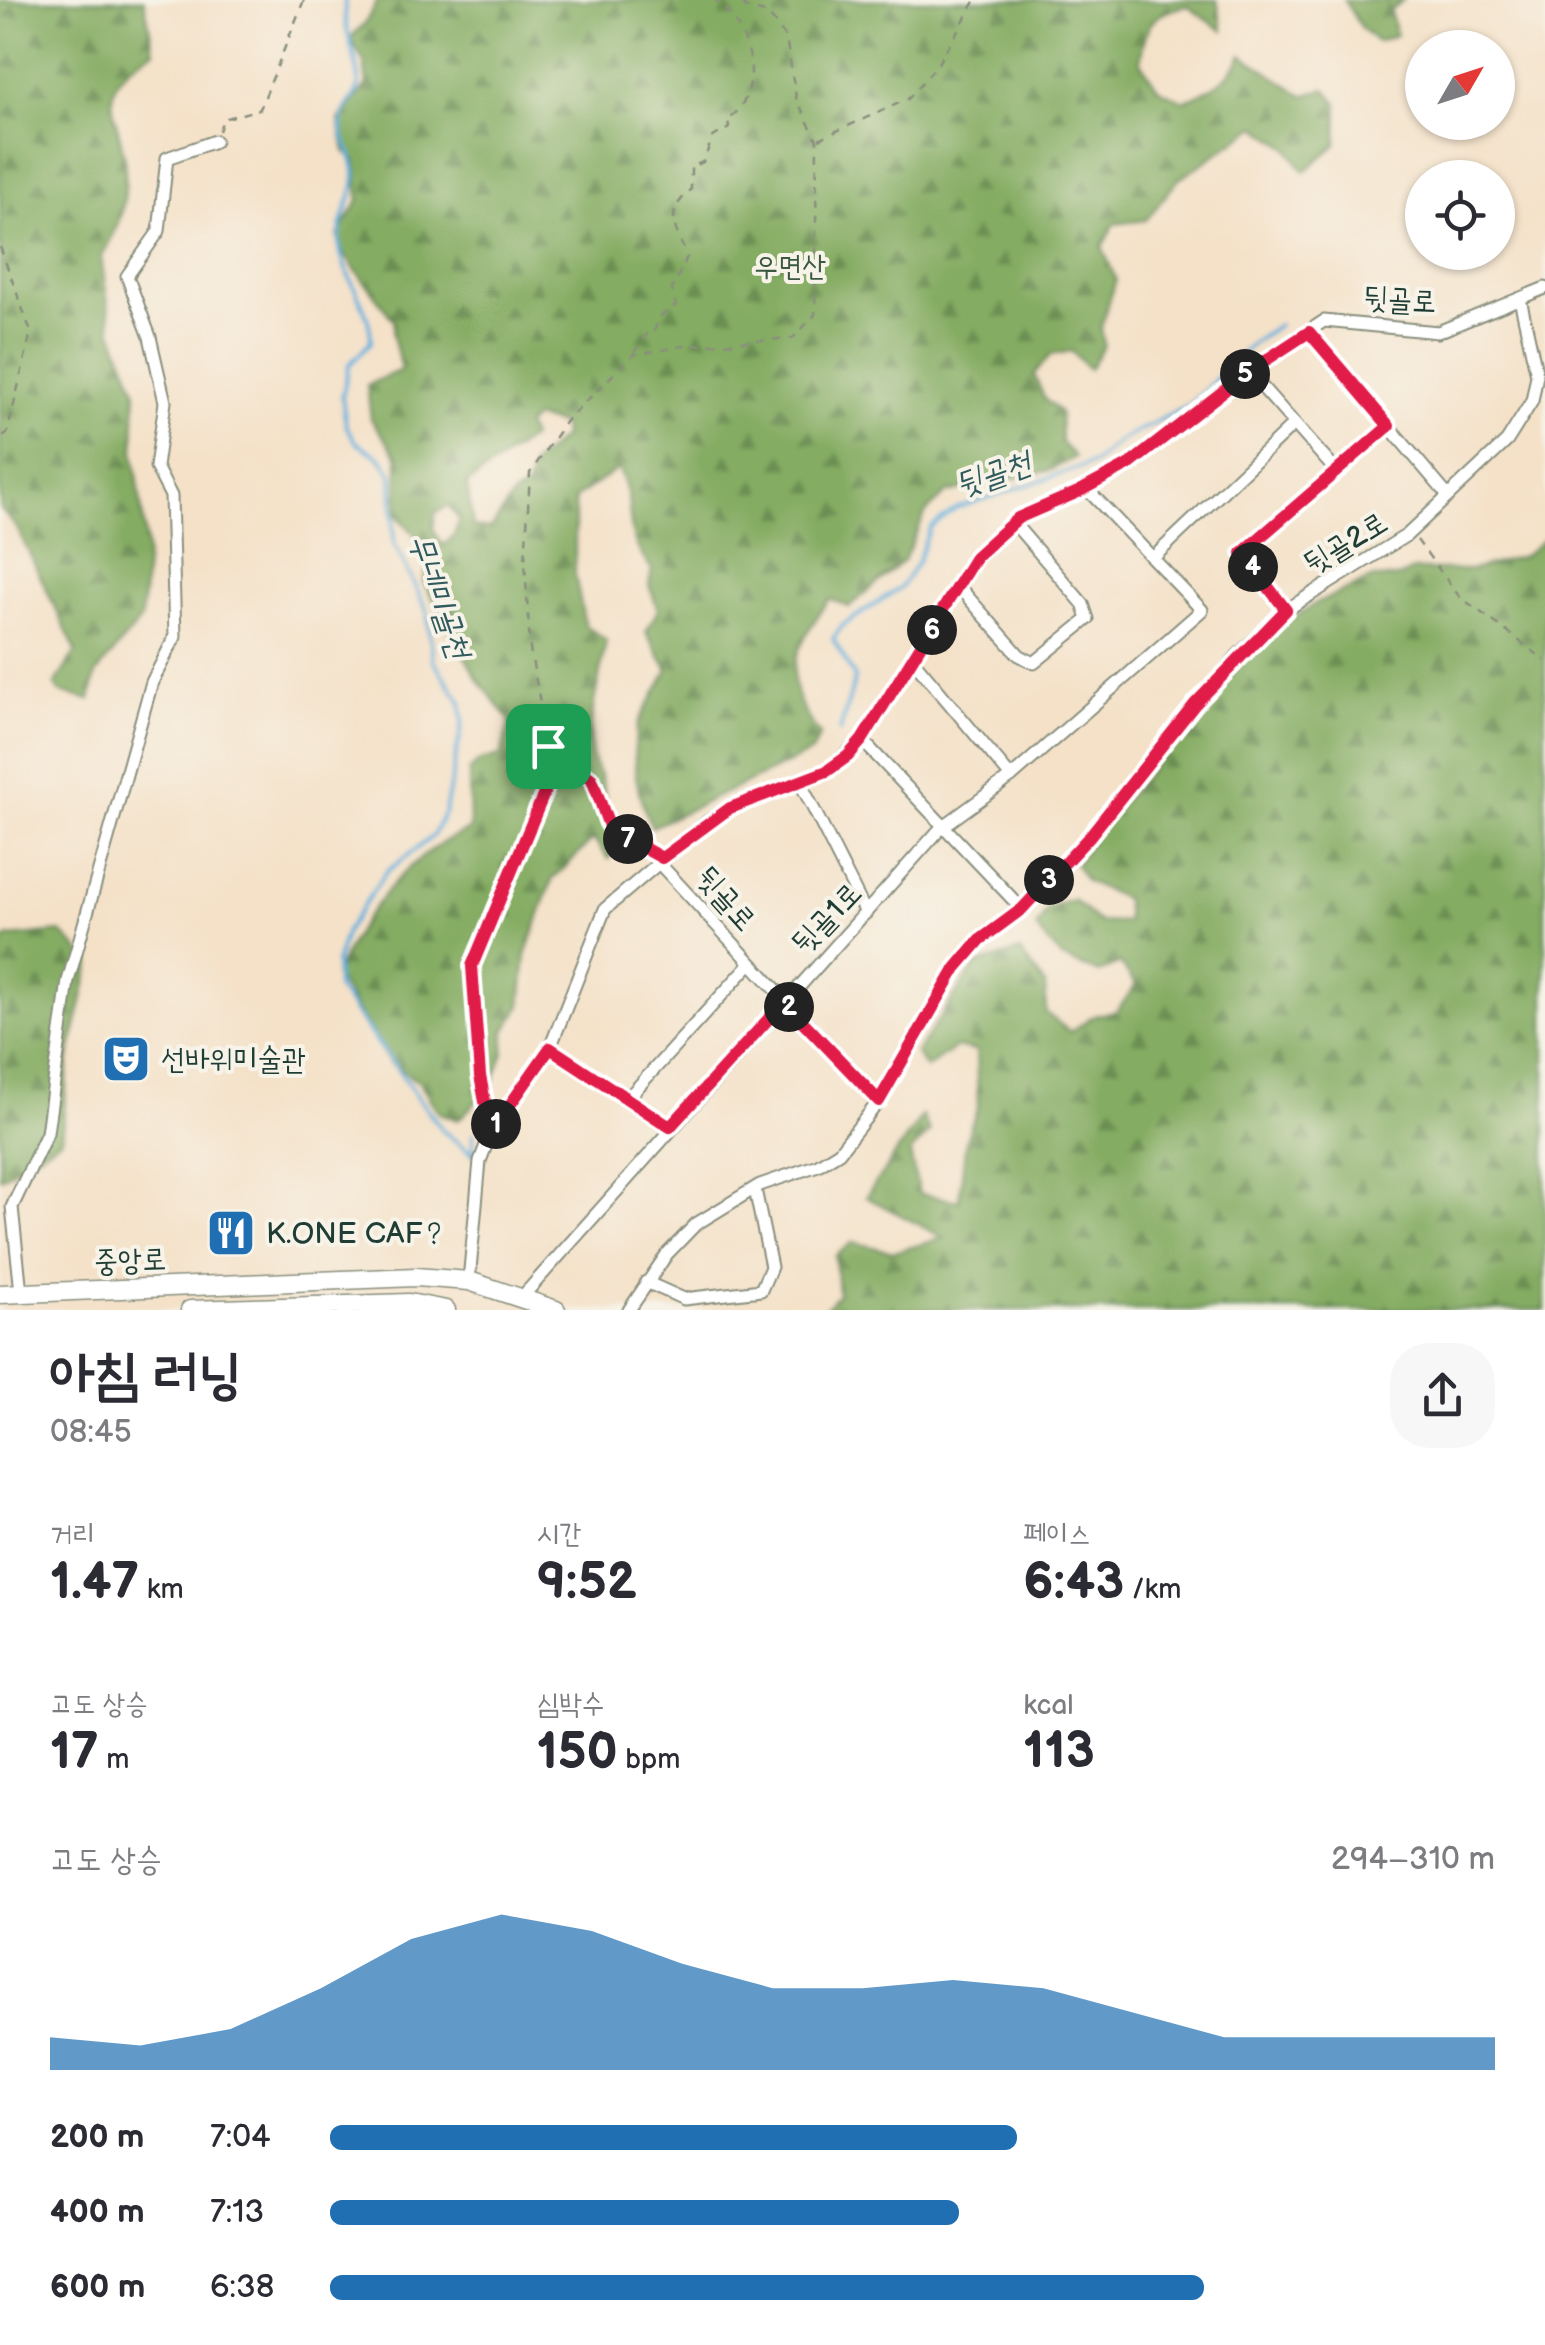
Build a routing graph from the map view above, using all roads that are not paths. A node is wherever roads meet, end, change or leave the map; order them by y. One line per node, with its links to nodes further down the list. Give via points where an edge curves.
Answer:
1 (214, 141): 32 (street, via 167,158 159,231 127,276 164,402 156,468 171,496 175,637 152,682 68,981 47,1133 12,1207)
2 (1545, 288): 3 (street, 뒷골로)
3 (1520, 298): 4 (street, 뒷골로, via 1438,332 1324,321); 10 (street, 뒷골2로, via 1537,375 1532,401 1506,441)
4 (1309, 332): 5 (street, 뒷골로); 7 (street)
5 (1248, 372): 6 (street); 9 (street, 뒷골로, via 1172,435)
6 (1294, 425): 8 (street); 12 (street)
7 (1389, 426): 8 (street); 10 (street)
8 (1336, 472): 14 (street, via 1242,553)
9 (1086, 488): 11 (street, 뒷골로); 12 (street)
10 (1448, 496): 14 (street, 뒷골2로, via 1387,550)
11 (1013, 522): 13 (street, 뒷골로, via 976,556); 13 (street, via 1084,604 1088,619 1034,663 1019,655)
12 (1155, 556): 17 (street, 뒷골1로, via 1202,610)
13 (958, 586): 15 (street, 뒷골로)
14 (1286, 610): 21 (street, 뒷골2로, via 1195,704)
15 (913, 660): 16 (street, 뒷골로); 17 (street)
16 (862, 740): 18 (street, 뒷골로, via 827,771); 19 (street)
17 (1011, 777): 19 (street, 뒷골1로)
18 (799, 780): 20 (street, 뒷골로, via 730,808); 22 (street)
19 (941, 828): 21 (street); 22 (street, 뒷골1로)
20 (660, 860): 23 (street, 뒷골로); 25 (street, 뒷골로, via 605,909)
21 (1022, 909): 27 (street, 뒷골2로, via 956,968)
22 (866, 913): 24 (street, 뒷골1로)
23 (750, 964): 24 (street, 뒷골로); 26 (street)
24 (784, 1002): 27 (street, 뒷골로); 28 (street, 뒷골1로)
25 (550, 1048): 26 (street); 30 (street, 뒷골로, via 491,1132 480,1161)
26 (627, 1098): 28 (street)
27 (879, 1101): 29 (street, 뒷골2로, via 839,1152)
28 (670, 1127): 34 (street, 뒷골1로)
29 (755, 1188): 31 (street, 뒷골2로, via 696,1224); 31 (street, via 771,1267 761,1290 684,1300)
30 (469, 1281): 32 (main road, 중앙로, via 366,1277); 34 (main road, 중앙로)
31 (646, 1282): 39 (street, 뒷골2로)
32 (21, 1292): 33 (main road, 중앙로)
33 (0, 1294)
34 (524, 1296): 38 (main road, 중앙로)
35 (366, 1307): 36 (main road, 중앙로); 37 (main road, 중앙로, via 409,1303)
36 (190, 1310)
37 (446, 1310)
38 (556, 1310)
39 (629, 1310)

